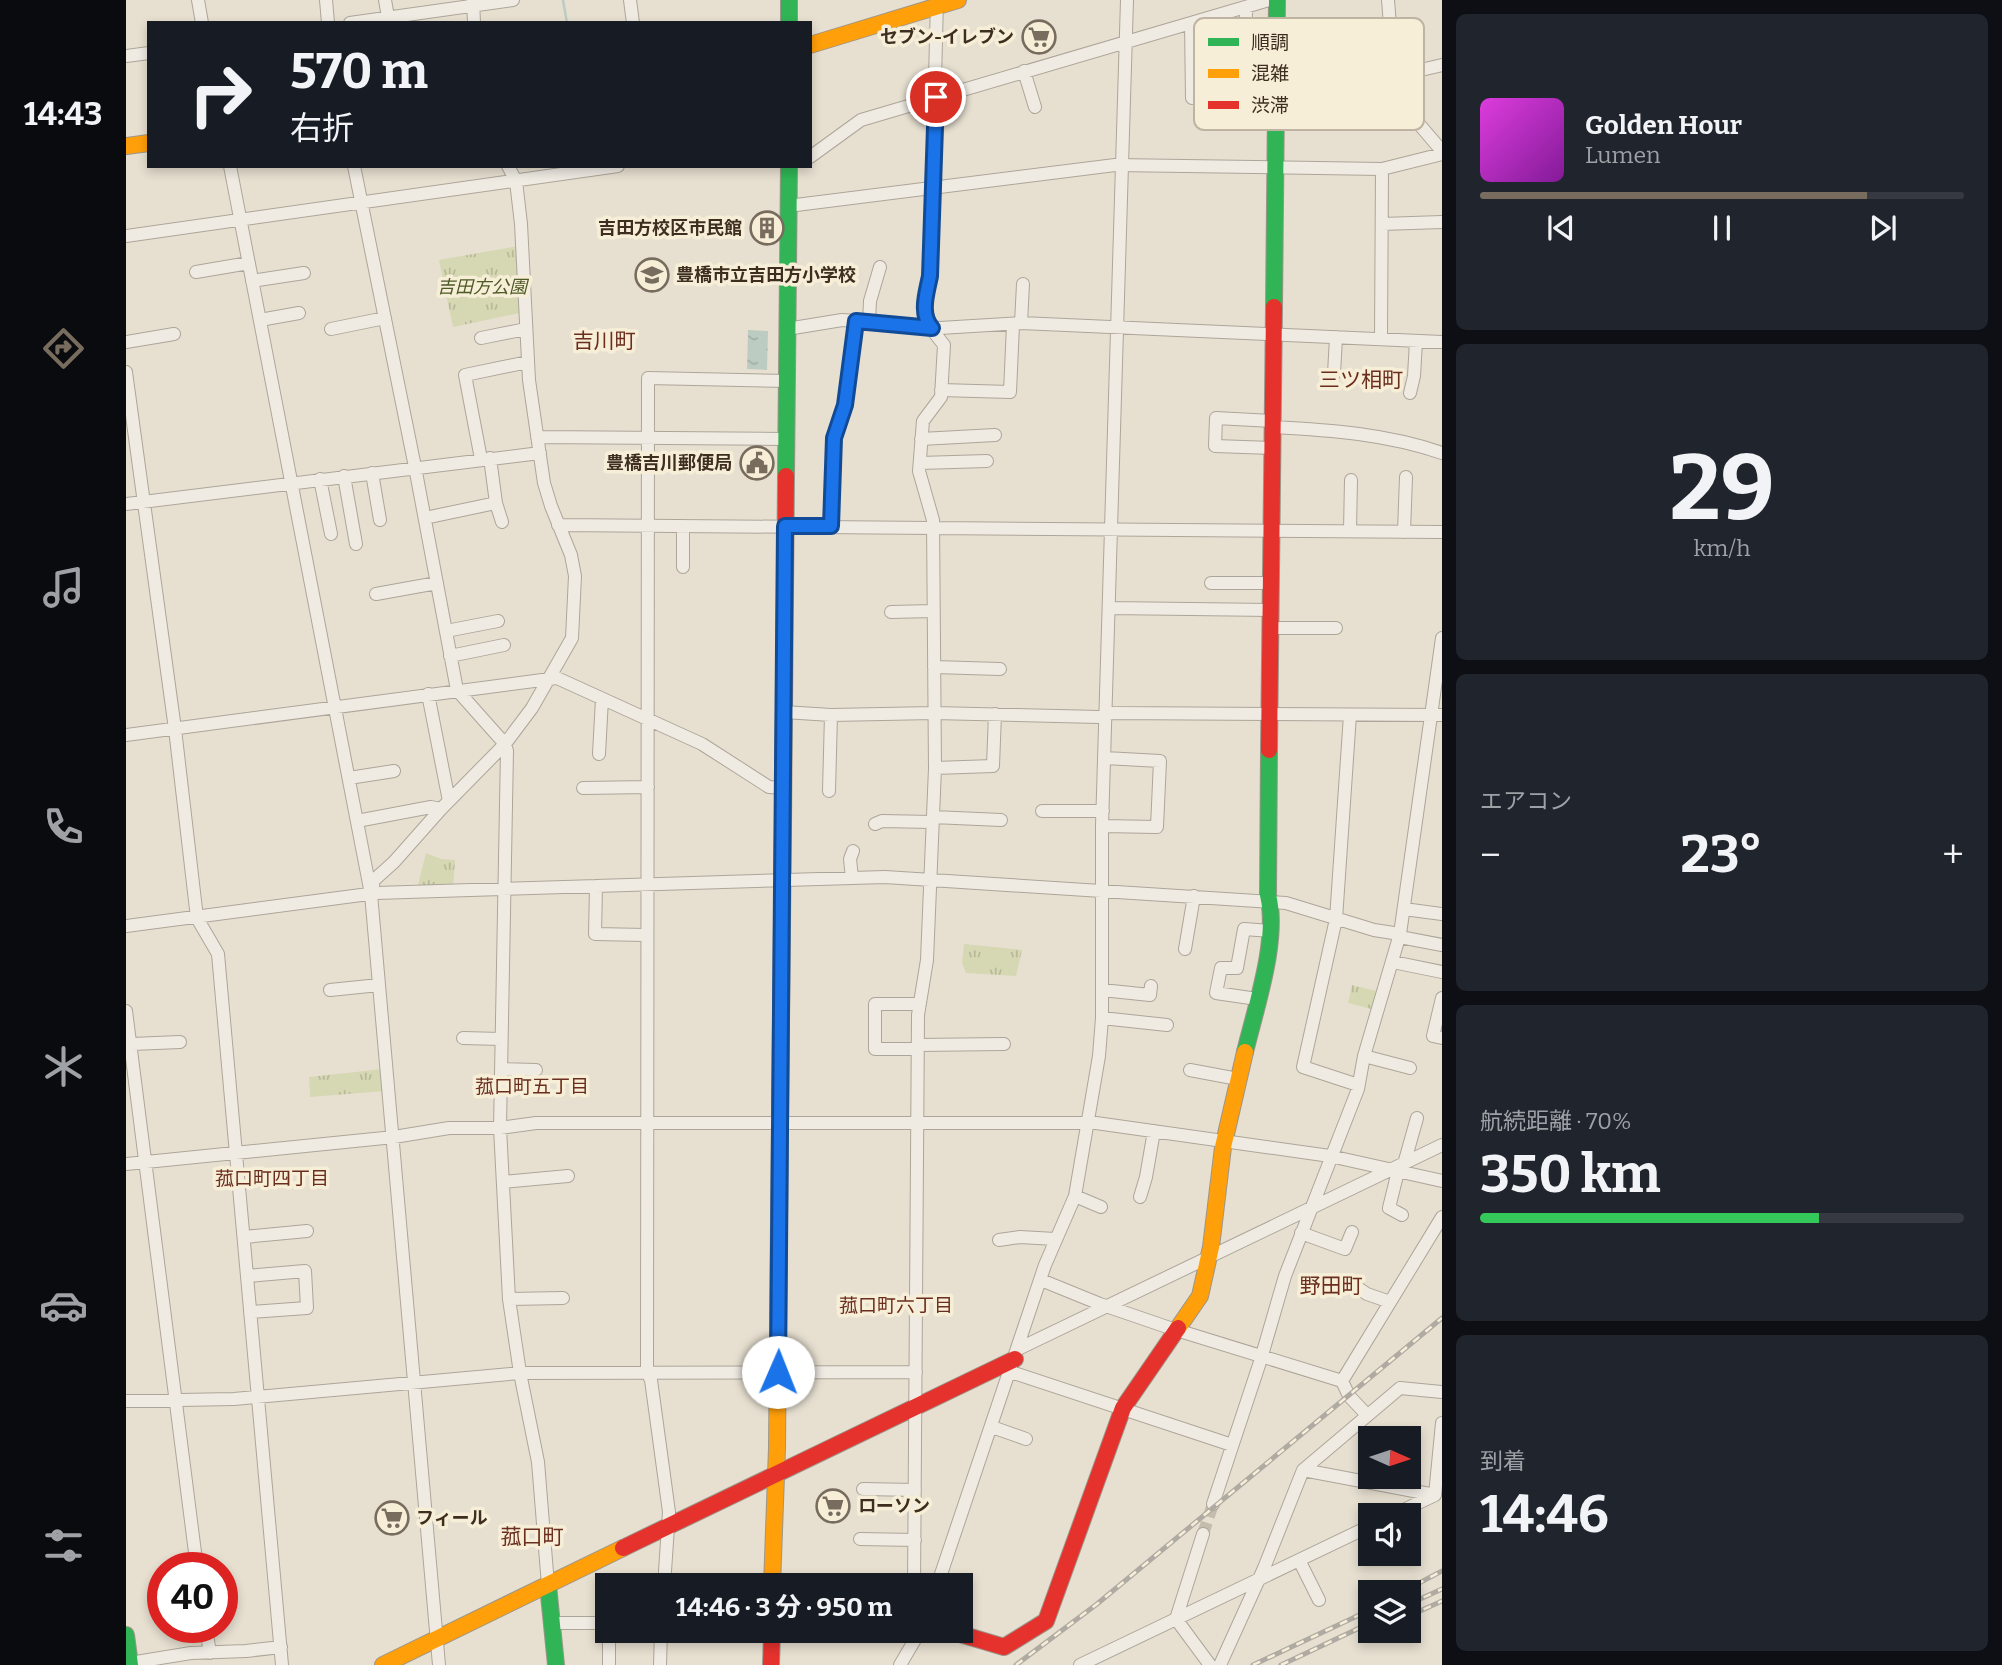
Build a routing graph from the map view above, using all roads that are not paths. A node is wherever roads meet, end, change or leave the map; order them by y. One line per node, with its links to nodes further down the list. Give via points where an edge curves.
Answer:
1 (198, 0): 22 (street)
2 (326, 0): 23 (street)
3 (386, 0): 17 (street)
4 (513, 0): 12 (street)
5 (630, 0): 26 (street)
6 (789, 0): 27 (street)
7 (958, 0): 14 (street)
8 (1127, 0): 30 (street)
9 (1269, 0): 16 (street)
10 (1278, 0): 20 (street)
11 (1388, 0): 21 (street)
12 (497, 1): 13 (street)
13 (473, 3): 15 (street, via 427,13); 25 (street)
14 (937, 3): 31 (street); 37 (street)
15 (419, 6): 17 (street)
16 (1246, 7): 18 (street); 19 (street)
17 (388, 17): 24 (street)
18 (1208, 18)
19 (1246, 18)
20 (1278, 18)
21 (1390, 18)
22 (202, 21)
23 (328, 21)
24 (363, 21)
25 (474, 21)
26 (633, 21)
27 (789, 21)
28 (1194, 22): 29 (street)
29 (1191, 23): 30 (street); 38 (street)
30 (1126, 42): 36 (street); 46 (street)
31 (812, 44)
32 (147, 53): 33 (street)
33 (126, 56)
34 (1442, 65): 35 (street)
35 (1424, 69)
36 (1024, 71): 37 (street); 39 (street)
37 (936, 97): 45 (street, via 861,120); 55 (street)
38 (1192, 98)
39 (1035, 107)
40 (1276, 130): 47 (street)
41 (1423, 130): 44 (street)
42 (147, 143): 43 (street)
43 (126, 146)
44 (1442, 153): 53 (street)
45 (812, 156)
46 (1122, 165): 47 (street); 55 (street); 73 (street)
47 (1276, 166): 53 (street); 79 (street)
48 (230, 168): 58 (street)
49 (354, 168): 56 (street)
50 (509, 168): 54 (street)
51 (604, 168): 54 (street)
52 (789, 168): 57 (street)
53 (1381, 169): 60 (street)
54 (516, 181): 56 (street); 76 (street)
55 (933, 189): 57 (street); 74 (street, via 925,311)
56 (362, 203): 58 (street); 69 (street)
57 (788, 206): 77 (street)
58 (240, 219): 61 (street); 62 (street)
59 (1442, 222): 60 (street)
60 (1382, 224): 82 (street)
61 (126, 236)
62 (249, 263): 64 (street); 66 (street)
63 (880, 267): 71 (street)
64 (196, 272)
65 (304, 273): 66 (street)
66 (252, 281): 70 (street)
67 (1023, 284): 72 (street)
68 (299, 313): 70 (street)
69 (385, 318): 75 (street); 104 (street)
70 (260, 320): 110 (street)
71 (862, 322): 74 (street); 77 (street, via 842,320); 121 (street, via 834,438)
72 (1017, 324): 73 (street); 74 (street); 90 (street, via 1010,392)
73 (1119, 327): 79 (street); 123 (street)
74 (932, 328): 90 (street, via 944,345)
75 (331, 329)
76 (526, 329): 81 (street); 86 (street)
77 (787, 329): 89 (street)
78 (174, 334): 84 (street)
79 (1274, 334): 80 (street); 92 (street)
80 (1336, 337): 82 (street); 88 (street)
81 (481, 338)
82 (1381, 339): 83 (street)
83 (1416, 341): 85 (street); 91 (street)
84 (126, 342)
85 (1442, 342)
86 (528, 362): 95 (street); 101 (street, via 465,376)
87 (126, 372): 111 (street)
88 (1334, 374)
89 (787, 381): 94 (street, via 648,378); 96 (street)
90 (941, 390): 97 (street, via 941,397 923,421)
91 (1410, 393)
92 (1273, 424): 98 (street); 98 (street, via 1216,418 1215,446); 100 (street, via 1385,438)
93 (995, 435): 97 (street)
94 (648, 436): 95 (street); 96 (street); 118 (street)
95 (537, 437): 99 (street)
96 (786, 439): 120 (street)
97 (921, 439): 103 (street)
98 (1273, 448): 124 (street)
99 (540, 453): 101 (street); 117 (street)
100 (1442, 453)
101 (486, 459): 104 (street); 112 (street)
102 (987, 461): 103 (street)
103 (920, 463): 122 (street)
104 (415, 467): 105 (street); 114 (street)
105 (372, 472): 106 (street); 115 (street)
106 (344, 476): 108 (street); 129 (street)
107 (1406, 477): 126 (street)
108 (320, 479): 110 (street); 128 (street)
109 (1351, 480): 125 (street)
110 (293, 482): 111 (street); 152 (street)
111 (144, 502): 113 (street); 162 (street)
112 (496, 503): 114 (street); 116 (street)
113 (126, 504)
114 (425, 518): 131 (street)
115 (380, 520)
116 (502, 522)
117 (558, 525): 118 (street); 148 (street, via 571,555 575,600 572,638)
118 (648, 525): 119 (street); 161 (street)
119 (683, 526): 120 (street); 130 (street)
120 (785, 526): 121 (street); 153 (street)
121 (831, 526): 122 (street)
122 (933, 528): 123 (street); 138 (street)
123 (1112, 529): 124 (street); 135 (street)
124 (1272, 530): 125 (street); 133 (street)
125 (1350, 531): 126 (street)
126 (1404, 531): 127 (street)
127 (1442, 532)
128 (331, 534)
129 (356, 544)
130 (682, 567)
131 (437, 583): 134 (street); 142 (street)
132 (1211, 583): 133 (street)
133 (1272, 583): 136 (street)
134 (376, 594)
135 (1109, 608): 136 (street); 155 (street)
136 (1271, 610): 140 (street)
137 (891, 611): 138 (street)
138 (933, 611): 146 (street)
139 (498, 621): 142 (street)
140 (1271, 628): 141 (street); 158 (street)
141 (1336, 628)
142 (446, 631): 145 (street)
143 (1442, 638): 160 (street)
144 (504, 645): 145 (street)
145 (450, 656): 149 (street)
146 (934, 667): 147 (street); 154 (street)
147 (1000, 669)
148 (550, 678): 149 (street); 151 (street); 164 (street)
149 (457, 690): 150 (street); 164 (street)
150 (428, 694): 152 (street); 174 (street)
151 (602, 699): 161 (street); 165 (street)
152 (335, 708): 162 (street); 169 (street)
153 (784, 712): 157 (street); 172 (street)
154 (934, 713): 156 (street); 157 (street); 167 (street)
155 (1106, 713): 156 (street, via 1099,717); 158 (street); 166 (street)
156 (995, 714): 167 (street, via 993,766)
157 (831, 715): 173 (street)
158 (1270, 715): 159 (street); 192 (street)
159 (1350, 715): 160 (street); 196 (street)
160 (1437, 716): 193 (street)
161 (647, 719): 170 (street); 172 (street, via 721,754 769,787)
162 (175, 729): 163 (street); 195 (street)
163 (126, 735)
164 (505, 744): 174 (street); 188 (street)
165 (599, 754)
166 (1105, 758): 176 (street); 181 (street, via 1160,761 1159,787 1157,827)
167 (935, 768): 177 (street)
168 (394, 771): 169 (street)
169 (349, 778): 179 (street)
170 (648, 787): 171 (street); 186 (street)
171 (583, 788)
172 (784, 788): 184 (street)
173 (829, 791)
174 (445, 805): 179 (street); 190 (street, via 374,880)
175 (1042, 810): 176 (street)
176 (1103, 811): 181 (street)
177 (932, 819): 178 (street); 180 (street); 185 (street)
178 (1001, 820)
179 (357, 821): 190 (street)
180 (875, 824)
181 (1102, 826): 189 (street)
182 (853, 851): 183 (street)
183 (852, 878): 184 (street); 185 (street)
184 (782, 880): 186 (street); 231 (street)
185 (932, 881): 189 (street); 211 (street)
186 (647, 885): 187 (street); 199 (street)
187 (596, 886): 188 (street); 199 (street, via 595,934)
188 (504, 888): 190 (street); 217 (street)
189 (1102, 890): 191 (street); 208 (street)
190 (371, 894): 195 (street); 205 (street)
191 (1194, 896): 192 (street); 202 (street)
192 (1269, 901): 196 (street); 198 (street)
193 (1404, 909): 194 (street); 200 (street)
194 (1442, 914)
195 (197, 918): 197 (street); 239 (street, via 218,954)
196 (1336, 919): 200 (street); 228 (street, via 1303,1067)
197 (126, 926)
198 (1271, 931): 210 (street); 210 (street, via 1244,929 1237,968 1221,968 1216,993)
199 (646, 935): 233 (street)
200 (1400, 936): 201 (street); 203 (street)
201 (1442, 945)
202 (1185, 949)
203 (1393, 962): 204 (street); 222 (street)
204 (1442, 972)
205 (379, 985): 207 (street); 236 (street)
206 (1151, 986): 208 (street, via 1150,995)
207 (330, 990)
208 (1102, 990): 213 (street)
209 (1442, 998): 216 (street, via 1433,1036)
210 (1257, 999): 227 (street)
211 (920, 1004): 221 (street); 221 (street, via 875,1004 875,1049)
212 (126, 1011): 219 (street)
213 (1102, 1018): 214 (street); 230 (street)
214 (1167, 1025)
215 (463, 1038): 217 (street)
216 (1442, 1038)
217 (501, 1039): 224 (street)
218 (180, 1042): 219 (street)
219 (132, 1044): 241 (street)
220 (1004, 1044): 221 (street)
221 (918, 1047): 232 (street)
222 (1364, 1056): 223 (street); 228 (street)
223 (1410, 1068)
224 (501, 1069): 225 (street); 234 (street)
225 (536, 1070)
226 (1190, 1070): 227 (street)
227 (1238, 1079): 237 (street)
228 (1358, 1085): 240 (street)
229 (1417, 1118): 243 (street)
230 (1088, 1123): 232 (street); 235 (street); 247 (street)
231 (780, 1124): 232 (street); 233 (street); 272 (street)
232 (918, 1124): 273 (street)
233 (648, 1125): 234 (street); 271 (street)
234 (500, 1128): 236 (street, via 456,1127); 246 (street)
235 (1154, 1131): 237 (street); 248 (street)
236 (394, 1137): 239 (street); 276 (street)
237 (1224, 1141): 240 (street); 259 (street)
238 (1442, 1145): 243 (street)
239 (237, 1152): 241 (street); 256 (street)
240 (1331, 1156): 243 (street); 250 (street)
241 (144, 1162): 242 (street); 280 (street)
242 (126, 1164)
243 (1398, 1168): 245 (street); 250 (street); 251 (street, via 1390,1208)
244 (568, 1176): 246 (street)
245 (1442, 1181)
246 (503, 1182): 264 (street)
247 (1075, 1196): 249 (street); 257 (street)
248 (1140, 1197)
249 (1101, 1207)
250 (1310, 1209): 255 (street); 259 (street)
251 (1402, 1215)
252 (1442, 1217): 265 (street)
253 (307, 1231): 256 (street)
254 (1352, 1232): 255 (street, via 1345,1249)
255 (1301, 1233): 269 (street)
256 (244, 1237): 260 (street)
257 (1055, 1239): 258 (street); 261 (street)
258 (999, 1240)
259 (1209, 1257): 266 (street); 268 (street, via 1200,1296)
260 (247, 1276): 267 (street); 267 (street, via 304,1271 307,1308)
261 (1041, 1280): 266 (street); 270 (street)
262 (1358, 1288): 265 (street)
263 (564, 1298): 264 (street)
264 (509, 1299): 274 (street)
265 (1390, 1302): 275 (street)
266 (1108, 1306): 268 (street); 270 (street)
267 (250, 1312): 278 (street)
268 (1178, 1330): 269 (street); 282 (street)
269 (1261, 1357): 275 (street); 287 (street)
270 (1015, 1360): 281 (street); 282 (street); 285 (street)
271 (647, 1372): 272 (street); 274 (street); 295 (street)
272 (778, 1372): 273 (street); 289 (street)
273 (916, 1372): 281 (street)
274 (520, 1373): 276 (street); 307 (street, via 538,1462)
275 (1342, 1381): 283 (street)
276 (415, 1382): 278 (street); 314 (street)
277 (1442, 1392): 283 (street, via 1401,1388)
278 (258, 1397): 280 (street); 320 (street)
279 (126, 1401): 280 (street)
280 (177, 1401): 300 (street)
281 (916, 1406): 289 (street); 291 (street)
282 (1123, 1408): 287 (street); 313 (street, via 1046,1621 1004,1647)
283 (1367, 1415): 288 (street)
284 (1442, 1423): 292 (street)
285 (992, 1427): 286 (street); 305 (street)
286 (1026, 1439)
287 (1232, 1445): 294 (street)
288 (1303, 1470): 292 (street); 306 (street)
289 (777, 1472): 295 (street); 303 (street)
290 (863, 1489): 291 (street)
291 (915, 1490): 299 (street)
292 (1438, 1493): 293 (street)
293 (1418, 1503)
294 (1213, 1504)
295 (669, 1525): 302 (street); 307 (street)
296 (1358, 1532): 301 (street)
297 (1203, 1534): 309 (street)
298 (860, 1539): 299 (street)
299 (915, 1540): 304 (street)
300 (195, 1552)
301 (1299, 1560): 306 (street); 308 (street)
302 (665, 1573)
303 (773, 1573)
304 (914, 1573)
305 (941, 1573)
306 (1259, 1578): 309 (street); 333 (street)
307 (548, 1585): 310 (street); 314 (street)
308 (1319, 1600)
309 (1176, 1619): 331 (street); 332 (street)
310 (552, 1623): 311 (street); 326 (street)
311 (595, 1623)
312 (126, 1635): 322 (street)
313 (973, 1638)
314 (436, 1639): 324 (street); 325 (street)
315 (208, 1643): 321 (street)
316 (609, 1643): 327 (street)
317 (661, 1643): 328 (street)
318 (772, 1643): 329 (street)
319 (913, 1643): 330 (street)
320 (281, 1647): 321 (street); 323 (street)
321 (210, 1653): 322 (street)
322 (130, 1664)
323 (282, 1665)
324 (383, 1665)
325 (439, 1665)
326 (556, 1665)
327 (609, 1665)
328 (660, 1665)
329 (771, 1665)
330 (900, 1665)
331 (1080, 1665)
332 (1210, 1665)
333 (1220, 1665)

